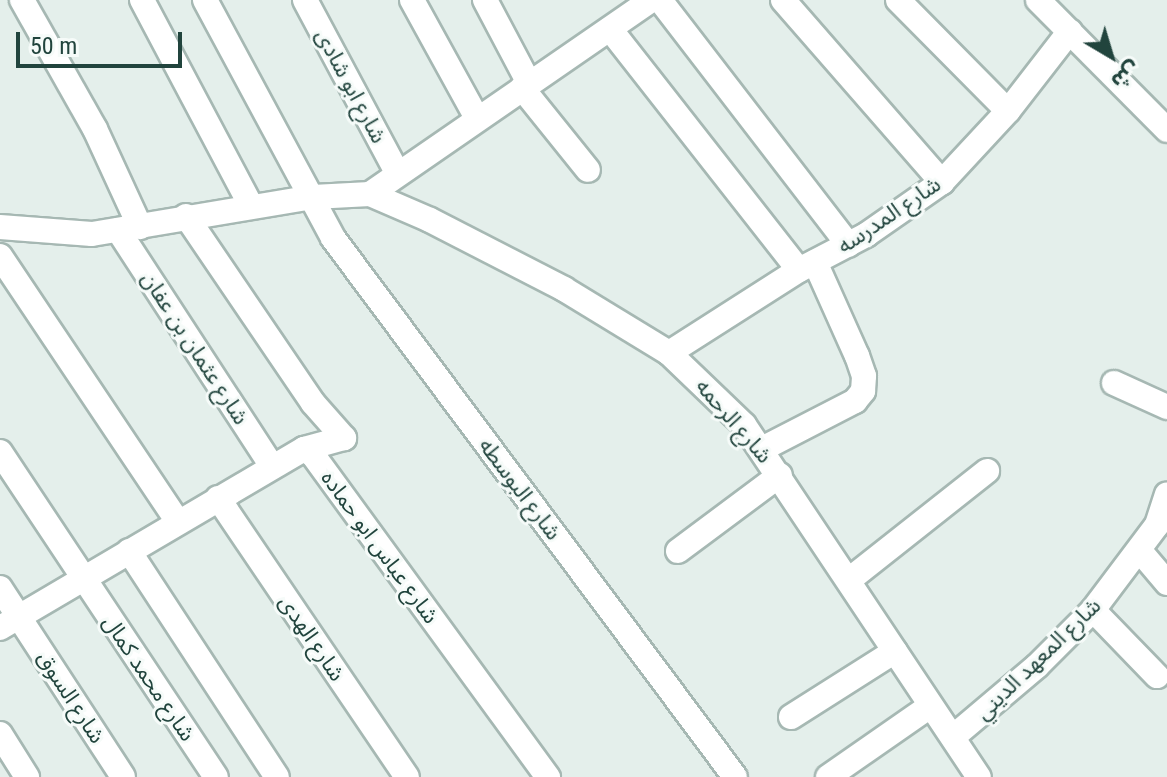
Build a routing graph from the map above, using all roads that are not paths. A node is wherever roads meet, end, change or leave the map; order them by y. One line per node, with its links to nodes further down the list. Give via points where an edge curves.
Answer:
1 (22, 0): 26 (street, شارع عثمان بن عفان, via 95,129)
2 (142, 0): 23 (street)
3 (205, 0): 22 (street, شارع البوسطه)
4 (305, 0): 19 (street, شارع ابو شادى)
5 (412, 0): 16 (street)
6 (485, 0): 14 (street)
7 (651, 0): 12 (street)
8 (660, 0): 27 (street)
9 (783, 0): 20 (street)
10 (898, 0): 15 (street)
11 (1038, 0): 13 (street)
12 (615, 16): 14 (street); 29 (street)
13 (1070, 31): 15 (street, شارع المدرسه); 17 (street)
14 (526, 86): 16 (street); 18 (street)
15 (1008, 111): 20 (street, شارع المدرسه)
16 (477, 118): 19 (street)
17 (1167, 130)
18 (588, 170)
19 (397, 172): 21 (street)
20 (942, 182): 27 (street, شارع المدرسه)
21 (370, 194): 22 (street, شارع الرحمه); 30 (street, شارع الرحمه, via 564,289)
22 (313, 197): 23 (street, شارع الرحمه); 64 (street, شارع البوسطه, via 333,238)
23 (251, 206): 24 (street, شارع الرحمه)
24 (186, 216): 26 (street, شارع الرحمه); 33 (street, via 313,403 344,438)
25 (0, 227): 26 (street, شارع الرحمه, via 75,235)
26 (129, 228): 36 (street, شارع عثمان بن عفان)
27 (849, 245): 29 (street, شارع المدرسه)
28 (0, 256): 41 (street)
29 (807, 266): 30 (street, شارع المدرسه); 34 (street, via 857,356 863,391 855,401)
30 (669, 353): 34 (street, شارع الرحمه, via 724,403)
31 (1114, 383): 32 (street)
32 (1167, 407)
33 (304, 449): 36 (street, شارع عباس ابو حماده); 63 (street, شارع عباس ابو حماده)
34 (762, 449): 38 (street, شارع الرحمه)
35 (0, 452): 45 (street, شارع محمد كمال)
36 (272, 466): 40 (street, شارع عباس ابو حماده)
37 (987, 471): 46 (street)
38 (780, 475): 43 (street); 46 (street, شارع الرحمه)
39 (1167, 495): 44 (street, شارع المعهد الديني, via 1157,525)
40 (218, 498): 41 (street, شارع عباس ابو حماده); 62 (street, شارع الهدى)
41 (178, 522): 42 (street, شارع عباس ابو حماده)
42 (129, 551): 45 (street, شارع عباس ابو حماده); 61 (street)
43 (678, 551)
44 (1140, 551): 47 (street); 49 (street, شارع المعهد الديني)
45 (83, 578): 50 (street, شارع عباس ابو حماده); 60 (street, شارع محمد كمال)
46 (849, 580): 51 (street, شارع الرحمه)
47 (1167, 583)
48 (0, 588): 50 (street, شارع السوق)
49 (1093, 610): 52 (street); 56 (street, شارع المعهد الديني)
50 (10, 622): 59 (street, شارع السوق)
51 (895, 651): 53 (street, شارع الرحمه); 54 (street)
52 (1157, 676)
53 (930, 706): 56 (street, شارع الرحمه); 65 (street)
54 (791, 717)
55 (0, 737): 57 (street); 58 (street)
56 (953, 737): 66 (street, شارع الرحمه)
57 (14, 777)
58 (27, 777)
59 (123, 777)
60 (216, 777)
61 (277, 777)
62 (407, 777)
63 (548, 777)
64 (735, 777)
65 (828, 777)
66 (979, 777)

